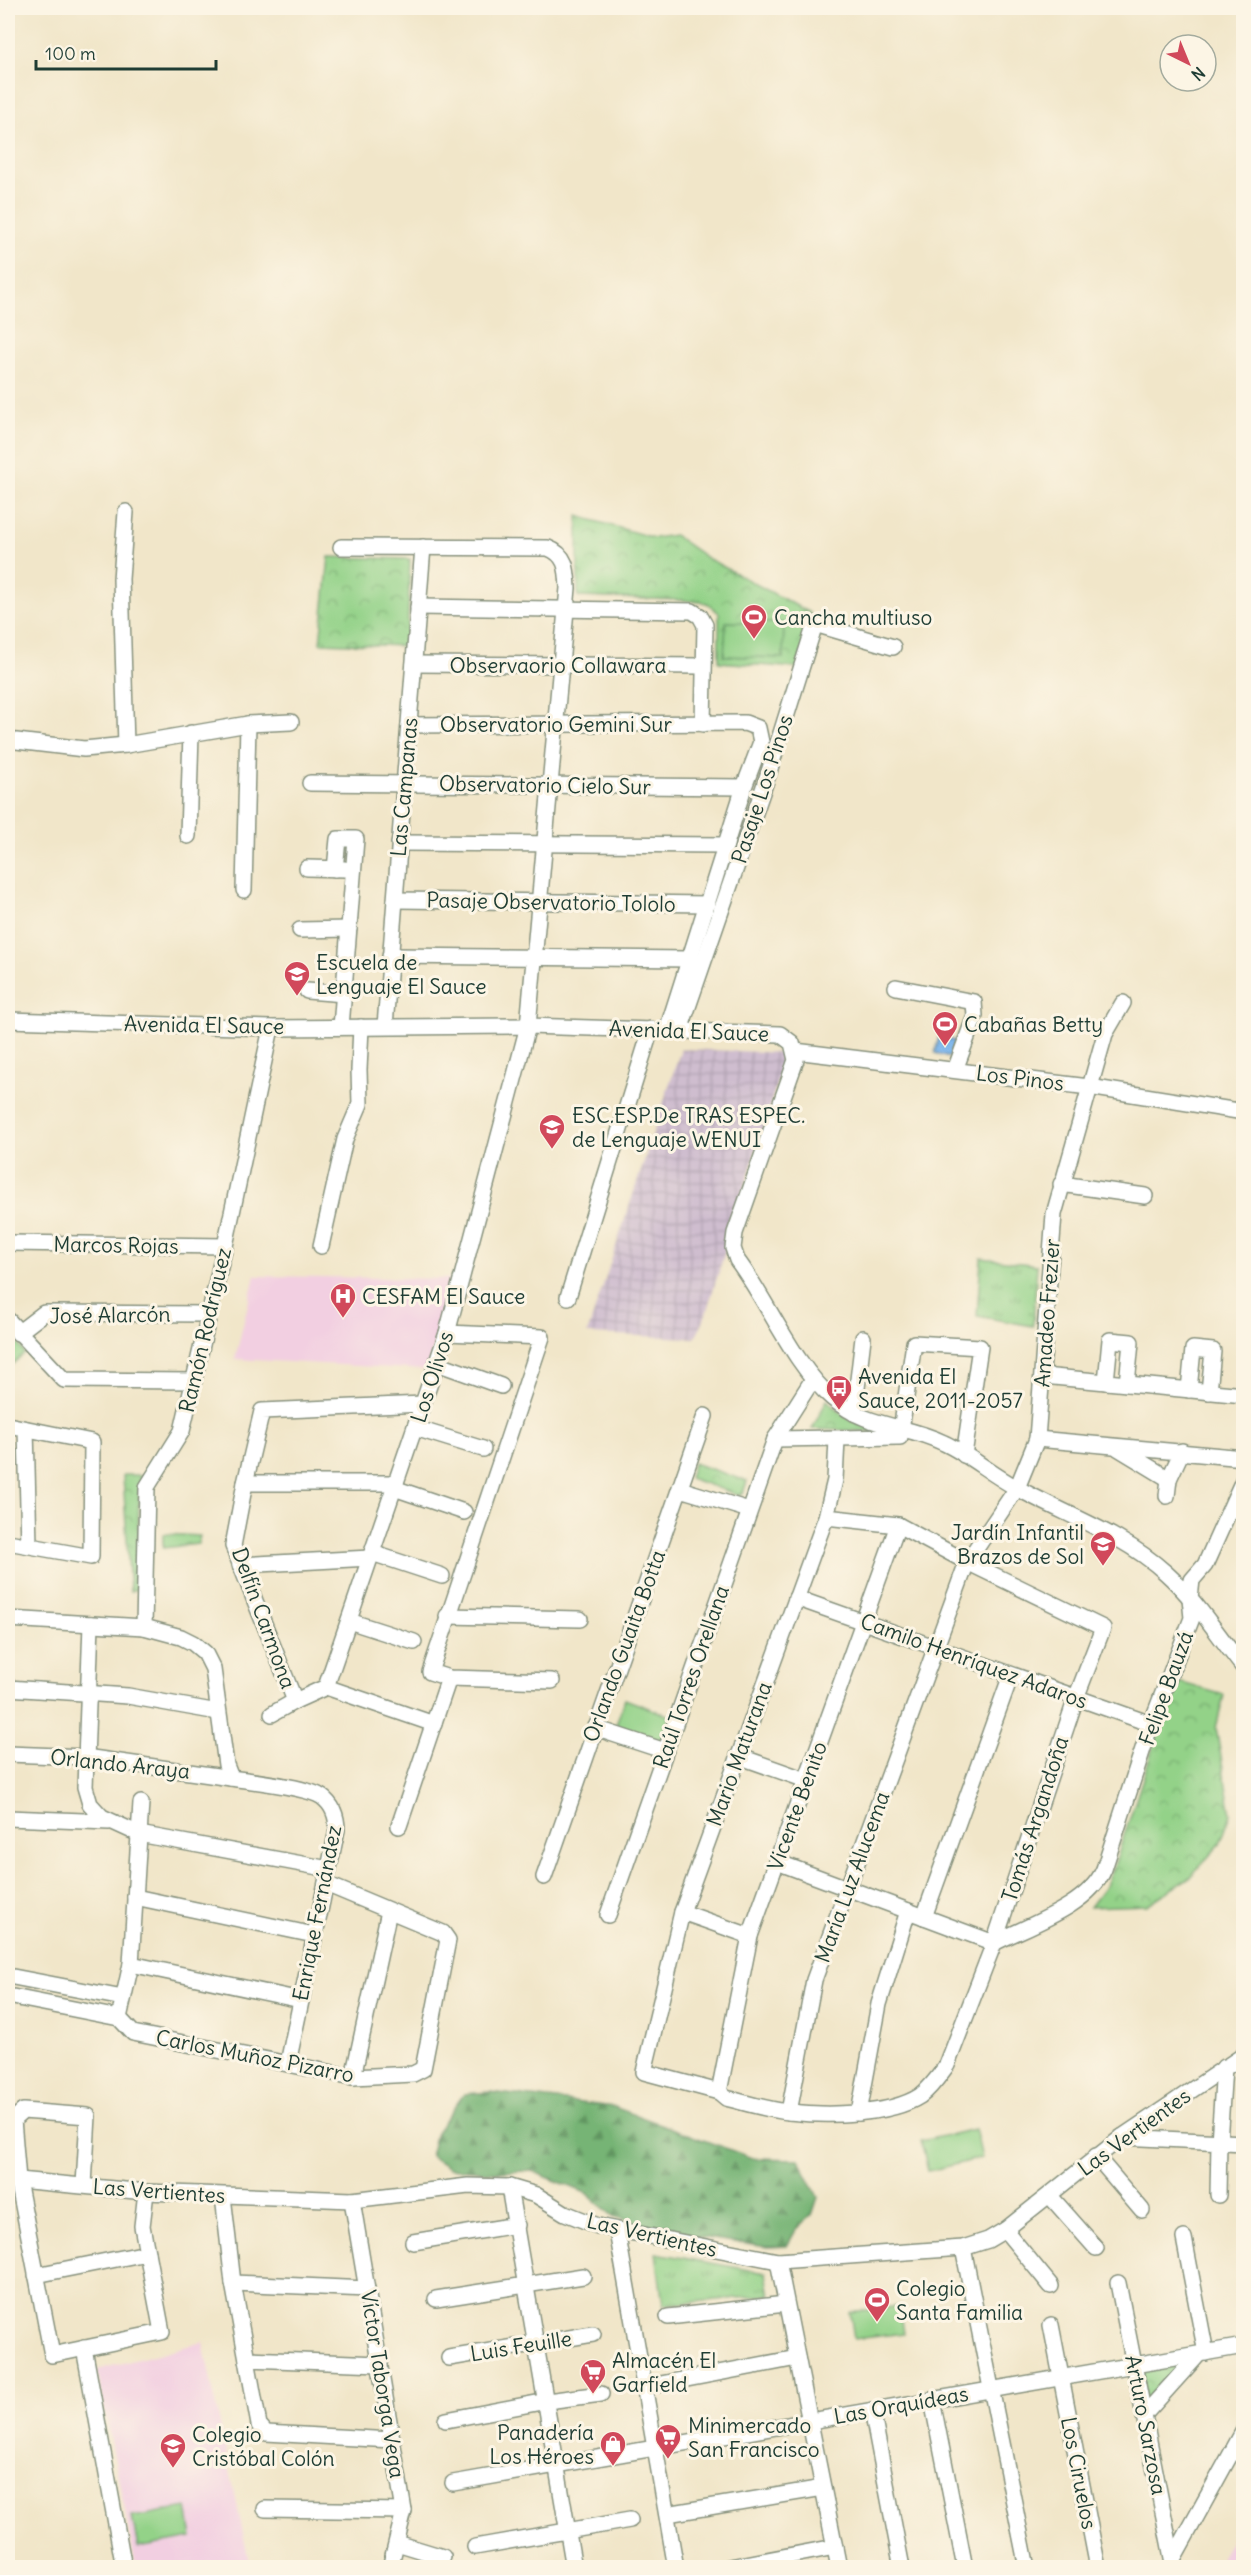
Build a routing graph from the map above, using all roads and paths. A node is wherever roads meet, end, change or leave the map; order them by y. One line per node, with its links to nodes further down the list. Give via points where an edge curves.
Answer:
1 (126, 512): 17 (street, via 121,579)
2 (341, 547): 3 (street)
3 (423, 547): 4 (street, Las Campanas); 5 (street, Los Olivos, via 553,550 567,568)
4 (418, 607): 5 (street); 7 (street, Las Campanas)
5 (564, 607): 8 (street, Los Olivos); 9 (street, via 687,609 700,616 705,625)
6 (894, 647): 49 (street, Pasaje Los Pinos, via 815,624 768,775)
7 (414, 664): 8 (street, Observaorio Collawara); 14 (street, Las Campanas)
8 (560, 665): 9 (street, Observaorio Collawara); 12 (street, Los Olivos)
9 (703, 666): 13 (street)
10 (291, 723): 11 (street)
11 (248, 724): 15 (street); 29 (street)
12 (555, 724): 13 (street, Observatorio Gemini Sur); 14 (street, Observatorio Gemini Sur); 20 (street, Los Olivos)
13 (703, 724): 21 (street, Observatorio Gemini Sur, via 750,723 758,728 761,742)
14 (409, 725): 19 (street, Las Campanas)
15 (191, 733): 17 (street); 22 (street)
16 (8, 740): 17 (street, via 84,749)
17 (126, 745)
18 (310, 783): 19 (street, Observatorio Cielo Sur)
19 (404, 784): 20 (street, Observatorio Cielo Sur); 23 (street, Las Campanas)
20 (549, 785): 21 (street, Observatorio Cielo Sur); 24 (street, Los Olivos)
21 (744, 787): 25 (street)
22 (188, 836)
23 (399, 843): 24 (street); 30 (street, Las Campanas)
24 (544, 844): 25 (street); 31 (street, Los Olivos)
25 (726, 845): 32 (street)
26 (307, 868): 27 (street)
27 (336, 869): 28 (street); 28 (street, via 338,839 356,839)
28 (354, 869): 33 (street)
29 (244, 890)
30 (395, 900): 31 (street, Pasaje Observatorio Tololo); 35 (street, Las Campanas)
31 (539, 902): 32 (street, Pasaje Observatorio Tololo); 36 (street, Los Olivos)
32 (708, 904): 37 (street)
33 (349, 929): 34 (street); 40 (street)
34 (300, 930)
35 (390, 956): 36 (street); 43 (street, Las Campanas)
36 (534, 957): 37 (street); 44 (street, Los Olivos)
37 (688, 959): 49 (street)
38 (896, 987): 51 (street, via 974,1002 975,1016)
39 (307, 991): 40 (street)
40 (344, 994): 45 (street)
41 (1123, 1003): 52 (street, Amadeo Frezier, via 1105,1034)
42 (8, 1020): 47 (street, Avenida El Sauce)
43 (385, 1026): 44 (street, Avenida El Sauce); 46 (street, Avenida El Sauce)
44 (528, 1026): 48 (street, Avenida El Sauce); 62 (street, Los Olivos)
45 (341, 1027): 46 (street, Avenida El Sauce); 47 (street, Avenida El Sauce)
46 (361, 1027): 58 (street, via 360,1104 345,1139)
47 (271, 1028): 57 (street, Ramón Rodríguez)
48 (651, 1029): 49 (street, Avenida El Sauce); 59 (street)
49 (674, 1030): 50 (street, Avenida El Sauce, via 775,1032 789,1040)
50 (795, 1051): 51 (street, Los Pinos); 67 (street, Avenida El Sauce, via 796,1060 733,1248)
51 (954, 1070): 52 (street, Los Pinos)
52 (1089, 1087): 53 (street, Los Pinos); 54 (street, Amadeo Frezier)
53 (1244, 1112)
54 (1060, 1184): 55 (street); 66 (street, Amadeo Frezier, via 1046,1297)
55 (1145, 1196)
56 (8, 1243): 57 (street, Marcos Rojas)
57 (225, 1246): 60 (street, Ramón Rodríguez)
58 (321, 1246)
59 (568, 1297)
60 (209, 1314): 63 (street, José Alarcón, via 44,1312); 68 (street, Ramón Rodríguez)
61 (8, 1320): 63 (street)
62 (447, 1333): 65 (street, Los Olivos); 109 (street, via 542,1337)
63 (18, 1334): 68 (street, via 64,1380)
64 (863, 1338): 76 (street)
65 (437, 1364): 71 (street); 75 (street, Los Olivos)
66 (1043, 1376): 69 (street); 84 (street, Amadeo Frezier)
67 (813, 1379): 76 (street, Avenida El Sauce); 82 (street, Raúl Torres Orellana)
68 (194, 1381): 115 (street, Ramón Rodríguez, via 182,1431 147,1487)
69 (1106, 1382): 70 (street); 70 (street, via 1110,1340 1131,1342)
70 (1127, 1384): 72 (street)
71 (501, 1386)
72 (1189, 1390): 73 (street); 73 (street, via 1193,1349 1213,1351)
73 (1209, 1392): 74 (street)
74 (1244, 1395)
75 (423, 1404): 79 (street, Los Olivos); 92 (street, Delfín Carmona, via 262,1411)
76 (854, 1413): 81 (street, Avenida El Sauce)
77 (705, 1416): 95 (street, Orlando Guaita Botta)
78 (8, 1425): 80 (street)
79 (415, 1428): 86 (street); 93 (street, Los Olivos)
80 (26, 1429): 102 (street); 102 (street, via 92,1442 91,1557)
81 (902, 1430): 83 (street, via 900,1437); 88 (street, Avenida El Sauce, via 935,1439); 88 (street, via 914,1343 980,1347)
82 (775, 1439): 83 (street); 97 (street, Raúl Torres Orellana)
83 (837, 1439): 99 (street, Mario Maturana, via 835,1480)
84 (1037, 1439): 85 (street); 94 (street, Amadeo Frezier)
85 (1113, 1445): 87 (street); 91 (street)
86 (483, 1449)
87 (1182, 1451): 89 (street); 91 (street)
88 (964, 1455): 94 (street, Avenida El Sauce)
89 (1244, 1458)
90 (1244, 1478): 108 (street, Felipe Bauzá, via 1206,1565 1192,1580)
91 (1169, 1479): 96 (street)
92 (245, 1483): 93 (street); 105 (street, Delfín Carmona, via 233,1546)
93 (395, 1485): 98 (street); 103 (street, Los Olivos)
94 (1017, 1488): 104 (street, Amadeo Frezier); 108 (street, Avenida El Sauce, via 1124,1542 1166,1573)
95 (680, 1489): 97 (street); 131 (street, Orlando Guaita Botta)
96 (1167, 1496)
97 (749, 1510): 132 (street, Raúl Torres Orellana)
98 (464, 1512)
99 (826, 1517): 100 (street); 107 (street, Mario Maturana)
100 (898, 1525): 104 (street); 113 (street, Vicente Benito)
101 (8, 1542): 102 (street)
102 (29, 1545)
103 (371, 1556): 105 (street); 106 (street); 112 (street, Los Olivos)
104 (967, 1562): 117 (street, Amadeo Frezier); 125 (street, Tomás Argandoña, via 1103,1628)
105 (240, 1565): 126 (street, Delfín Carmona)
106 (442, 1575)
107 (796, 1598): 113 (street, Camilo Henríquez Adaros); 134 (street, Mario Maturana)
108 (1190, 1598): 118 (street, Avenida El Sauce); 130 (street, Felipe Bauzá, via 1192,1618)
109 (447, 1616): 110 (street); 120 (street, via 430,1672)
110 (580, 1618)
111 (8, 1620): 114 (street)
112 (349, 1621): 116 (street); 122 (street, Los Olivos)
113 (863, 1622): 117 (street, Camilo Henríquez Adaros); 137 (street, Vicente Benito)
114 (91, 1624): 115 (street); 124 (street)
115 (144, 1627): 127 (street, via 188,1639 205,1653 216,1677)
116 (414, 1642)
117 (937, 1648): 119 (street, Camilo Henríquez Adaros); 147 (street, María Luz Alucema)
118 (1244, 1668)
119 (1011, 1675): 125 (street, Camilo Henríquez Adaros); 153 (street)
120 (449, 1678): 121 (street); 129 (street)
121 (552, 1681)
122 (326, 1687): 126 (street, Delfín Carmona); 129 (street)
123 (8, 1688): 124 (street)
124 (87, 1693): 127 (street); 135 (street)
125 (1076, 1698): 130 (street, Camilo Henríquez Adaros); 156 (street, Tomás Argandoña)
126 (295, 1701): 128 (street, Delfín Carmona)
127 (218, 1712): 136 (street)
128 (272, 1714)
129 (434, 1724): 141 (street)
130 (1151, 1725): 156 (street, Felipe Bauzá, via 1104,1869 1091,1891)
131 (595, 1728): 132 (street); 145 (street, Orlando Guaita Botta)
132 (665, 1751): 152 (street, Raúl Torres Orellana)
133 (8, 1754): 135 (street, Orlando Araya)
134 (738, 1756): 137 (street); 151 (street, Mario Maturana)
135 (85, 1757): 136 (street, Orlando Araya); 140 (street, via 87,1796 95,1811)
136 (231, 1778): 144 (street, Enrique Fernández, via 316,1793 327,1801 337,1824)
137 (806, 1780): 143 (street, Vicente Benito)
138 (141, 1803): 142 (street)
139 (8, 1818): 140 (street)
140 (109, 1822): 142 (street)
141 (399, 1826)
142 (139, 1834): 144 (street); 148 (street)
143 (777, 1862): 147 (street); 155 (street, Vicente Benito)
144 (329, 1869): 146 (street, Enrique Fernández)
145 (544, 1877)
146 (326, 1884): 149 (street, Carlos Muñoz Pizarro); 154 (street, Enrique Fernández)
147 (848, 1889): 150 (street); 169 (street, María Luz Alucema, via 814,1980)
148 (135, 1898): 154 (street); 157 (street)
149 (389, 1911): 167 (street); 167 (street, Carlos Muñoz Pizarro, via 444,1933 448,1940 423,2069 413,2074)
150 (908, 1911): 153 (street); 170 (street, via 879,2004)
151 (682, 1912): 155 (street); 166 (street, Mario Maturana)
152 (608, 1915)
153 (924, 1917): 156 (street)
154 (314, 1935): 161 (street, Enrique Fernández)
155 (750, 1936): 168 (street, Vicente Benito)
156 (994, 1943): 170 (street, Tomás Argandoña, via 955,2050 935,2082 921,2096 903,2104)
157 (131, 1964): 160 (street); 161 (street)
158 (8, 1976): 160 (street)
159 (8, 1996): 162 (street, Carlos Muñoz Pizarro)
160 (123, 1998): 162 (street)
161 (301, 2000): 164 (street, Enrique Fernández)
162 (119, 2018): 164 (street, Carlos Muñoz Pizarro, via 133,2033)
163 (1244, 2055): 165 (street, Las Vertientes)
164 (288, 2063): 167 (street, Carlos Muñoz Pizarro)
165 (1224, 2067): 171 (street, Las Vertientes); 172 (street)
166 (644, 2072): 168 (street, Tomás Argandoña)
167 (353, 2077)
168 (719, 2092): 169 (street, Tomás Argandoña, via 726,2098)
169 (789, 2112): 170 (street, Tomás Argandoña)
170 (859, 2113)
171 (1122, 2137): 172 (street); 174 (street, Las Vertientes)
172 (1219, 2142): 173 (street); 179 (street)
173 (1244, 2143)
174 (1096, 2156): 181 (street, Las Vertientes); 183 (street)
175 (13, 2178): 176 (street, Las Vertientes); 176 (street, via 13,2120 24,2111 86,2115); 193 (street)
176 (84, 2185): 178 (street, Las Vertientes)
177 (509, 2187): 182 (street, Las Vertientes, via 468,2186); 184 (street); 185 (street, Las Vertientes, via 536,2195 565,2213)
178 (146, 2192): 180 (street, Las Vertientes); 191 (street, via 142,2226)
179 (1218, 2195)
180 (223, 2196): 182 (street, Las Vertientes); 195 (street)
181 (1050, 2196): 186 (street, Las Vertientes); 190 (street)
182 (352, 2200): 199 (street, Víctor Taborga Vega)
183 (1142, 2210)
184 (517, 2225): 188 (street); 197 (street)
185 (617, 2230): 192 (street, Las Vertientes); 215 (street)
186 (1005, 2230): 189 (street, Las Vertientes); 198 (street)
187 (1184, 2238): 208 (street)
188 (413, 2242)
189 (963, 2248): 192 (street, Las Vertientes); 216 (street)
190 (1096, 2248)
191 (147, 2253): 193 (street); 207 (street, via 162,2332)
192 (778, 2261): 201 (street)
193 (36, 2275): 207 (street, via 52,2355)
194 (583, 2277): 197 (street)
195 (233, 2283): 199 (street); 211 (street)
196 (1118, 2283): 213 (street, Arturo Sarzosa)
197 (527, 2284): 200 (street); 205 (street)
198 (1051, 2286)
199 (367, 2289): 212 (street, Víctor Taborga Vega)
200 (436, 2299)
201 (786, 2304): 202 (street); 210 (street)
202 (668, 2317)
203 (1051, 2325): 214 (street, Los Ciruelos)
204 (593, 2334): 205 (street, Luis Feuille)
205 (537, 2342): 209 (street, Luis Feuille); 219 (street)
206 (1244, 2346): 208 (street, Las Orquídeas)
207 (84, 2348): 240 (street)
208 (1202, 2354): 213 (street, Las Orquídeas); 221 (street)
209 (449, 2358)
210 (797, 2358): 215 (street); 223 (street)
211 (247, 2359): 212 (street); 225 (street, via 259,2425 266,2433)
212 (380, 2364): 225 (street, Víctor Taborga Vega)
213 (1134, 2365): 214 (street, Las Orquídeas); 221 (street, Arturo Sarzosa)
214 (1061, 2378): 216 (street, Las Orquídeas); 249 (street, Los Ciruelos)
215 (645, 2387): 226 (street)
216 (992, 2390): 218 (street, Las Orquídeas); 248 (street)
217 (601, 2394): 219 (street)
218 (932, 2400): 220 (street, Las Orquídeas); 247 (street)
219 (547, 2401): 222 (street); 227 (street)
220 (872, 2410): 223 (street, Las Orquídeas); 246 (street)
221 (1144, 2415): 239 (street, Arturo Sarzosa)
222 (446, 2420)
223 (810, 2421): 226 (street, Las Orquídeas); 229 (street)
224 (1244, 2430): 239 (street)
225 (392, 2440): 231 (street, Víctor Taborga Vega)
226 (655, 2447): 227 (street, Las Orquídeas); 232 (street)
227 (557, 2464): 228 (street, Las Orquídeas); 234 (street)
228 (453, 2483)
229 (823, 2488): 232 (street); 237 (street)
230 (266, 2509): 231 (street)
231 (404, 2511): 235 (street, Víctor Taborga Vega)
232 (667, 2514): 243 (street)
233 (630, 2520): 234 (street)
234 (568, 2529): 236 (street); 242 (street)
235 (397, 2543): 238 (street); 241 (street, Víctor Taborga Vega)
236 (475, 2547)
237 (835, 2547): 244 (street); 245 (street)
238 (443, 2557)
239 (1173, 2564)
240 (124, 2568)
241 (390, 2568)
242 (574, 2568)
243 (676, 2568)
244 (725, 2568)
245 (839, 2568)
246 (902, 2568)
247 (965, 2568)
248 (1027, 2568)
249 (1098, 2568)

